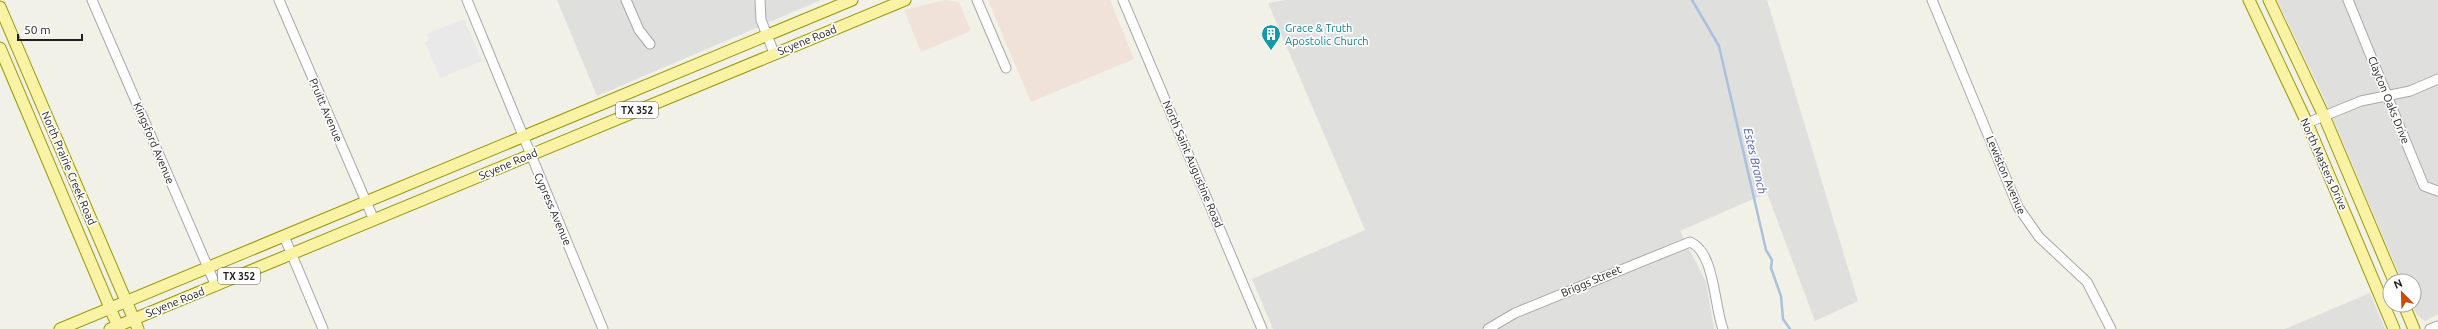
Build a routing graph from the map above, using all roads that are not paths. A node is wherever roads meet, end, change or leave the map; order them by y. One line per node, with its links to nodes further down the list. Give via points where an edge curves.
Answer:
1 (92, 0): 31 (street, Kingsford Avenue)
2 (279, 0): 27 (street, Pruitt Avenue)
3 (467, 0): 24 (street, Cypress Avenue)
4 (626, 0): 16 (street, via 639,30)
5 (760, 0): 15 (street, via 760,14)
6 (852, 0): 15 (main road, Scyene Road / TX 352)
7 (905, 0): 18 (main road, Scyene Road / TX 352)
8 (977, 0): 19 (street)
9 (1123, 0): 43 (street, North Saint Augustine Road)
10 (1932, 0): 46 (street, Lewiston Avenue, via 2018,208 2039,237 2087,282)
11 (2249, 0): 23 (main road, North Masters Drive)
12 (2269, 0): 22 (main road, North Masters Drive)
13 (2348, 0): 21 (street, Clayton Oaks Drive)
14 (0, 7): 34 (main road, North Prairie Creek Road)
15 (768, 35): 18 (street); 24 (main road, Scyene Road / TX 352)
16 (650, 44)
17 (0, 48): 35 (main road, North Prairie Creek Road)
18 (774, 53): 25 (main road, Scyene Road / TX 352)
19 (1006, 68)
20 (2438, 79): 21 (street, via 2410,91)
21 (2387, 95): 22 (street, via 2361,101); 26 (street, Clayton Oaks Drive, via 2424,186)
22 (2324, 116): 23 (street); 32 (main road, North Masters Drive)
23 (2306, 123): 47 (main road, North Masters Drive)
24 (525, 136): 25 (street, Cypress Avenue); 27 (main road, Scyene Road / TX 352)
25 (530, 155): 28 (main road, Scyene Road / TX 352); 42 (street, Cypress Avenue)
26 (2438, 191)
27 (366, 202): 28 (street, Pruitt Avenue); 29 (main road, Scyene Road / TX 352)
28 (374, 220): 30 (main road, Scyene Road / TX 352)
29 (284, 236): 30 (street); 31 (main road, Scyene Road / TX 352)
30 (292, 254): 33 (main road, Scyene Road / TX 352); 41 (street)
31 (208, 268): 33 (street, Kingsford Avenue); 34 (main road, Scyene Road / TX 352)
32 (2391, 273)
33 (216, 286): 37 (main road, Scyene Road / TX 352)
34 (126, 302): 35 (main road, Scyene Road / TX 352); 37 (main road, North Prairie Creek Road)
35 (111, 308): 39 (main road, North Prairie Creek Road); 40 (main road, Scyene Road / TX 352)
36 (2407, 313): 48 (main road)
37 (136, 324): 39 (main road, Scyene Road / TX 352)
38 (2438, 326): 49 (street)
39 (116, 328)
40 (60, 329)
41 (323, 329)
42 (603, 329)
43 (1262, 329)
44 (1488, 329): 45 (street, Briggs Street, via 1515,313 1690,242 1701,250 1711,276)
45 (1723, 329)
46 (2111, 329)
47 (2394, 329)
48 (2414, 329)
49 (2430, 329)

